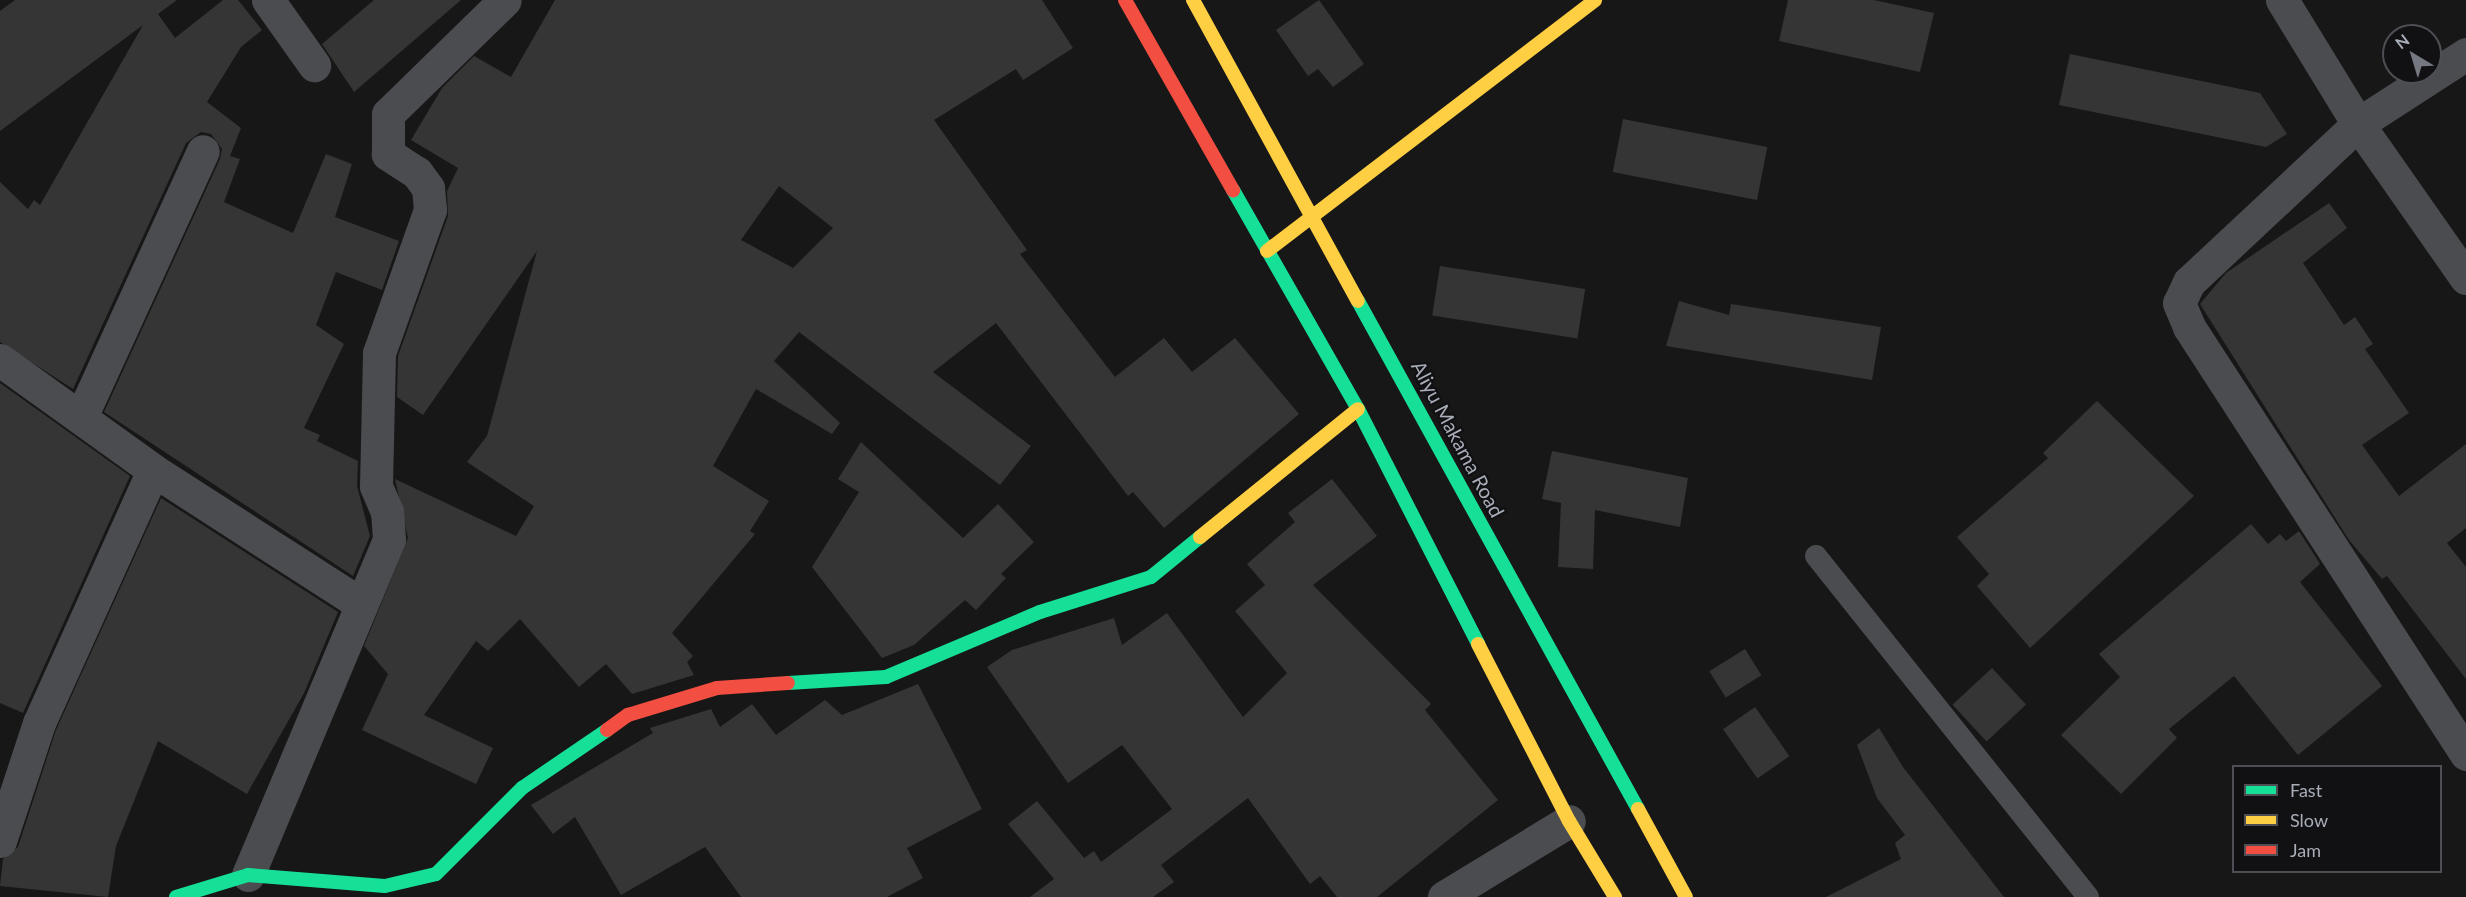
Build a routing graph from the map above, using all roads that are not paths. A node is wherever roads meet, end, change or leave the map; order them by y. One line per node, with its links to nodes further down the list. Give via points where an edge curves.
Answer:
1 (268, 0): 8 (street)
2 (505, 0): 19 (street, via 388,114 388,154 417,173 428,188 430,210 379,353 376,486 387,512 389,539)
3 (1125, 0): 12 (street)
4 (1192, 0): 11 (street, Aliyu Makama Road)
5 (1594, 0): 11 (street)
6 (2282, 0): 9 (street)
7 (2466, 54): 9 (street)
8 (314, 65)
9 (2358, 124): 13 (street); 20 (street, via 2189,282 2179,303 2189,327)
10 (203, 152): 16 (street)
11 (1315, 215): 12 (street); 27 (street, Aliyu Makama Road)
12 (1267, 251): 15 (street)
13 (2466, 278)
14 (0, 360): 16 (street)
15 (1358, 409): 21 (street); 23 (street, via 1151,577 1040,612 886,677 717,688 628,716 522,788 436,874 385,886)
16 (82, 415): 17 (street)
17 (153, 470): 19 (street); 22 (street, via 39,723)
18 (1815, 556): 28 (lane)
19 (358, 602): 23 (street)
20 (2466, 754)
21 (1569, 821): 25 (street); 26 (street)
22 (0, 841)
23 (248, 875): 24 (street)
24 (176, 897)
25 (1443, 897)
26 (1615, 897)
27 (1686, 897)
28 (2088, 897)

